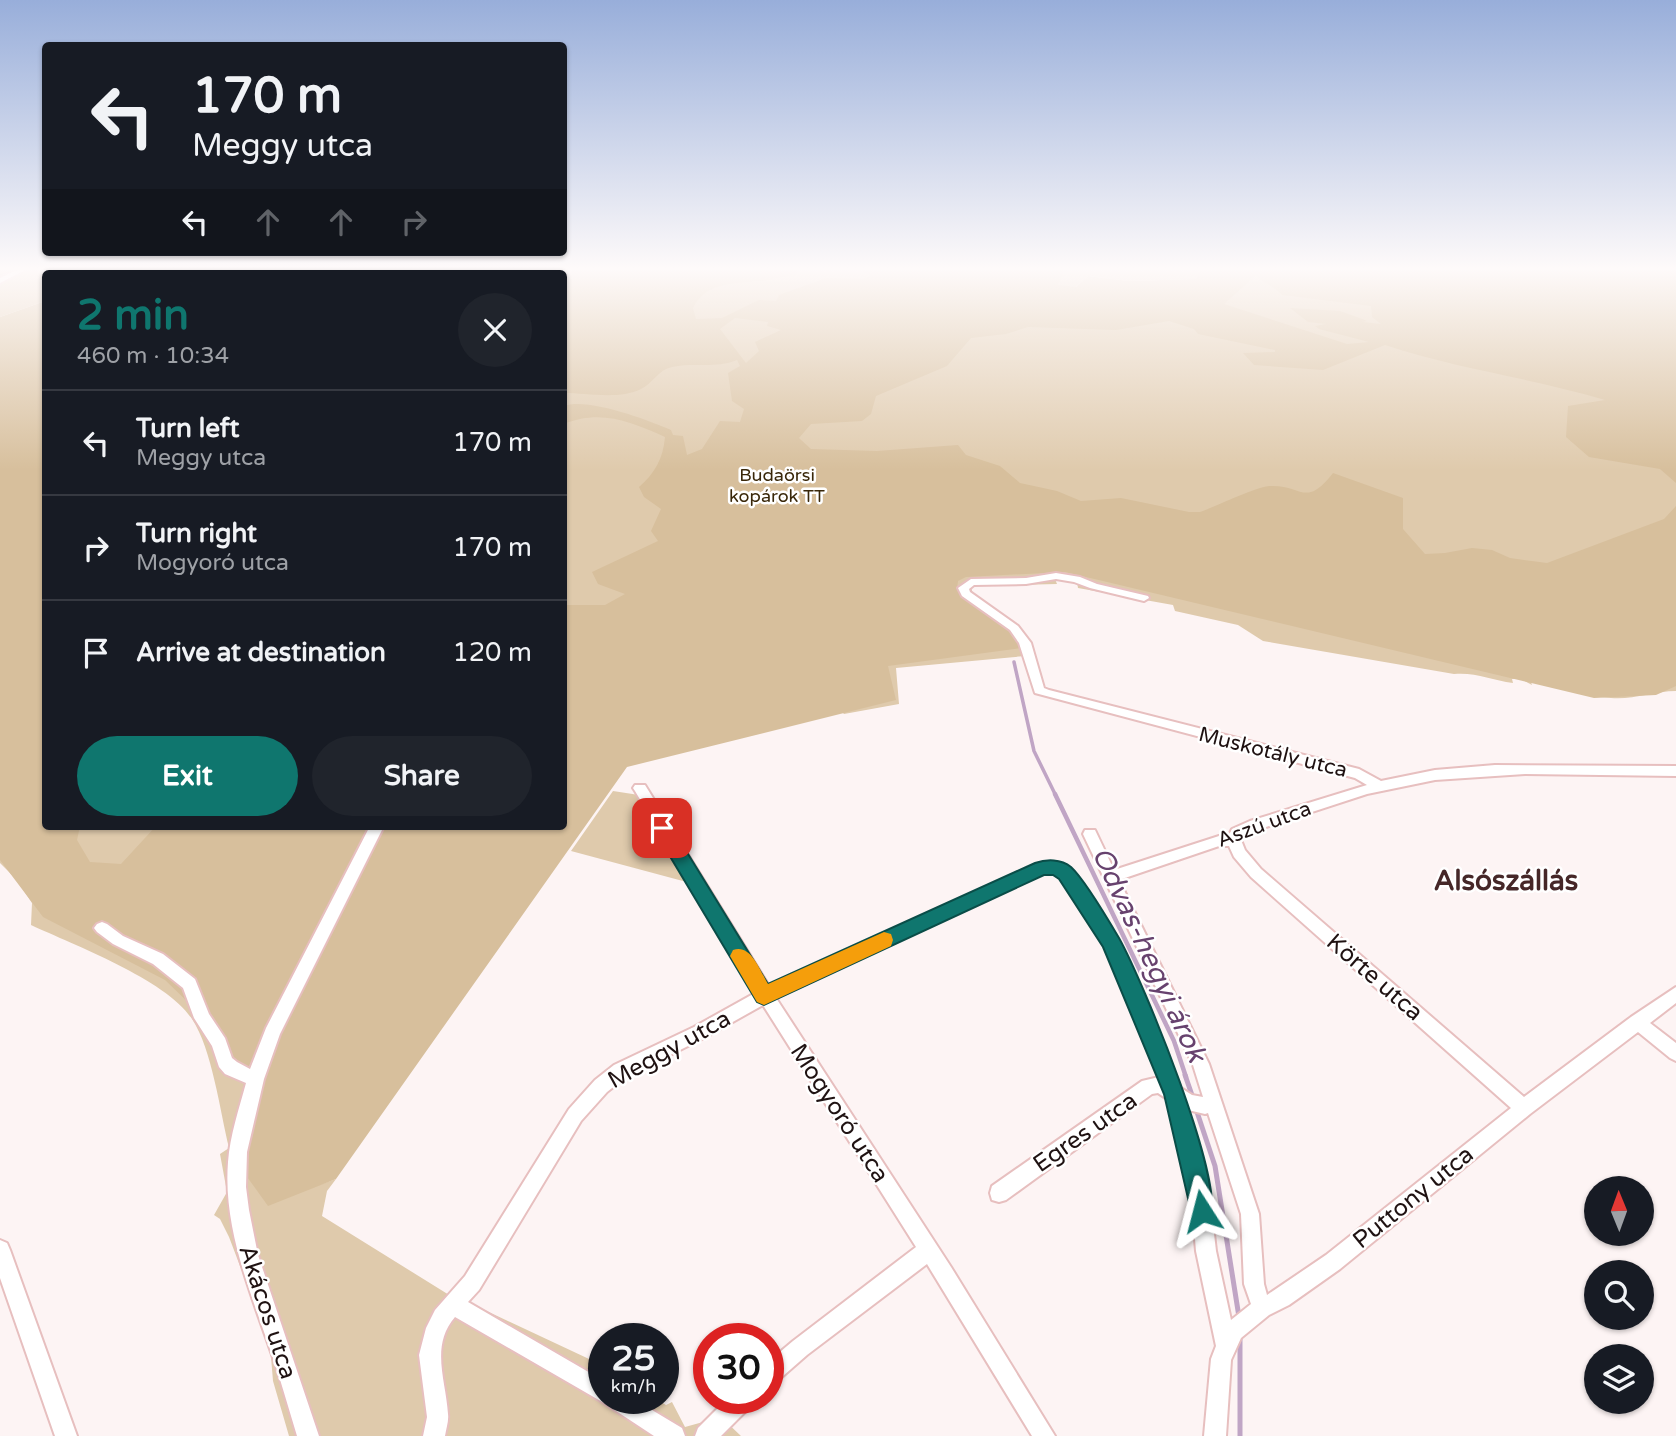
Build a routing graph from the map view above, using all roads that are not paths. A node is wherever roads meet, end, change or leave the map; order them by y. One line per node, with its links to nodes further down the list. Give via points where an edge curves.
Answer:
1 (1144, 598): 3 (street, Muskotály utca, via 1056,576 964,585 966,594 1014,628 1025,643 1039,690 1359,774)
2 (1676, 771): 3 (street, via 1479,771)
3 (1378, 785): 7 (street, Aszú utca, via 1255,825 1237,833)
4 (640, 788): 11 (street, Mogyoró utca)
5 (375, 830): 14 (street, Akácos utca, via 272,1033)
6 (1090, 834): 8 (street)
7 (1234, 840): 8 (street, Aszú utca); 16 (street, Körte utca, via 1256,873)
8 (1110, 877): 15 (street, via 1200,1064)
9 (102, 928): 14 (street, via 158,959 189,984 225,1062)
10 (1676, 994): 12 (street, Puttony utca)
11 (764, 996): 15 (street, Meggy utca, via 1042,868 1057,867 1111,943); 19 (street, Mogyoró utca); 20 (street, Meggy utca, via 620,1071 601,1086 575,1115)
12 (1637, 1021): 13 (street); 16 (street, Puttony utca)
13 (1676, 1053)
14 (255, 1079): 28 (street, Akácos utca, via 237,1163 240,1223 256,1286)
15 (1194, 1101): 17 (street, Egres utca, via 1159,1085 1148,1087); 21 (street, via 1250,1214 1254,1284); 22 (street, via 1206,1251)
16 (1524, 1108): 21 (street, Puttony utca, via 1333,1262)
17 (999, 1194)
18 (0, 1250): 27 (street)
19 (929, 1250): 23 (street); 32 (street, Mogyoró utca)
20 (454, 1305): 24 (street); 29 (street, Meggy utca, via 442,1317 429,1355 438,1417)
21 (1262, 1308): 22 (street, Puttony utca, via 1234,1331)
22 (1226, 1345): 33 (street, Puttony utca)
23 (784, 1362)
24 (588, 1384)
25 (638, 1414): 30 (street)
26 (727, 1414): 31 (street)
27 (66, 1436)
28 (308, 1436)
29 (434, 1436)
30 (674, 1436)
31 (706, 1436)
32 (1044, 1436)
33 (1215, 1436)

